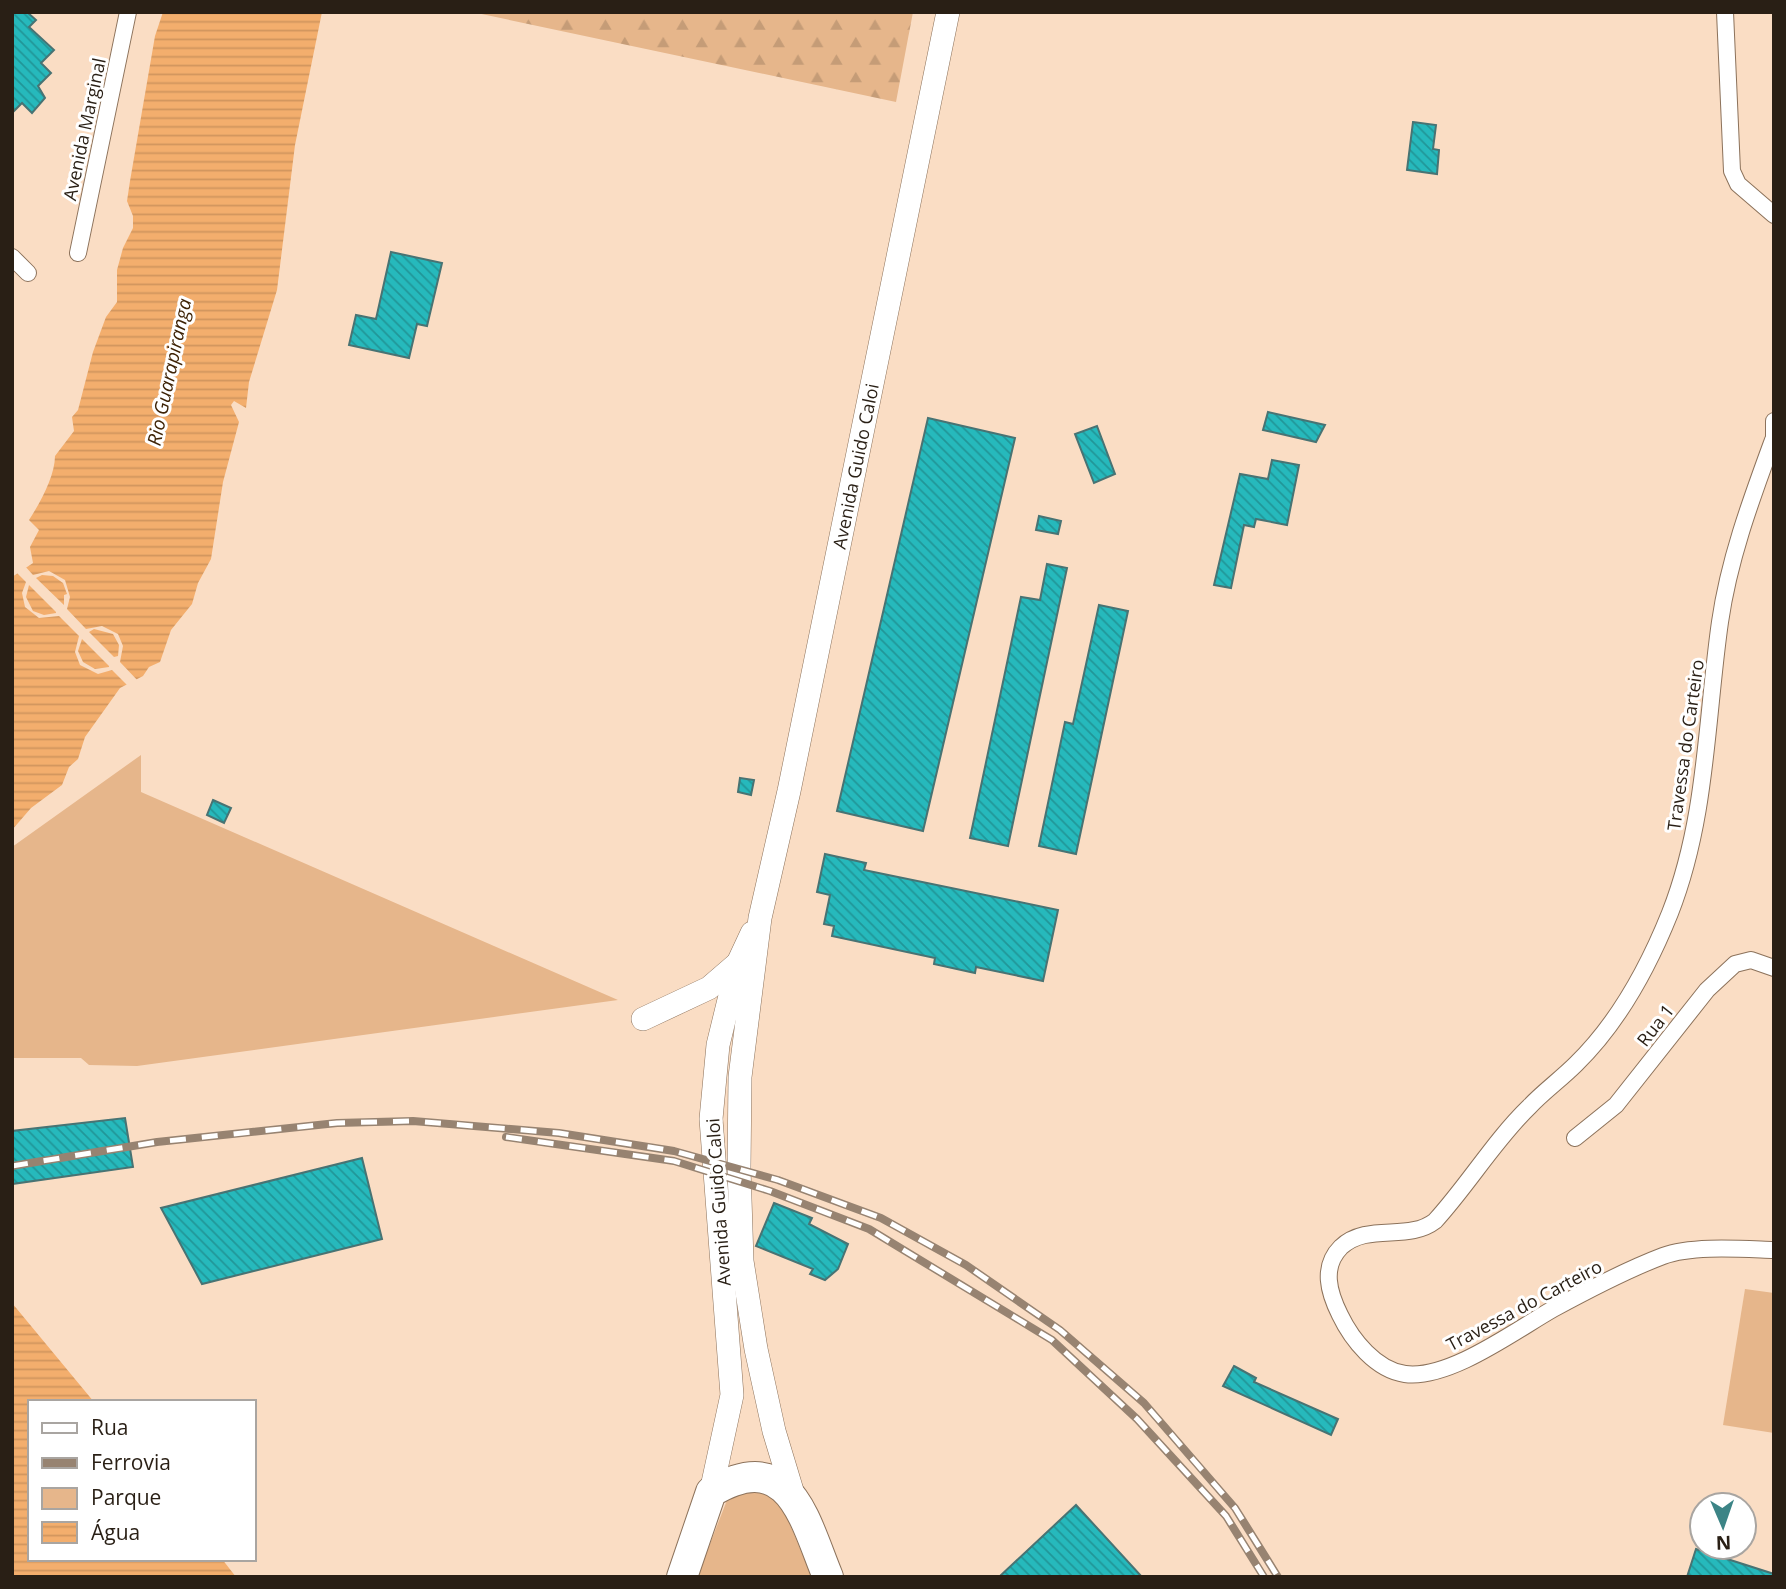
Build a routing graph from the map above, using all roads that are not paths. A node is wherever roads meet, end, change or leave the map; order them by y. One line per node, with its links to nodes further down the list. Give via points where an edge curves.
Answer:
1 (128, 12): 5 (street, Avenida Marginal)
2 (947, 12): 10 (main road, Avenida Guido Caloi)
3 (1727, 14): 4 (street, via 1732,171 1738,184)
4 (1774, 215)
5 (78, 253)
6 (12, 257): 7 (street)
7 (28, 273)
8 (1774, 421): 9 (street, Travessa do Carteiro)
9 (1773, 440): 17 (street, Travessa do Carteiro, via 1729,574 1700,807 1670,912 1644,971 1602,1035 1527,1108 1435,1221 1424,1230 1379,1232 1344,1245 1328,1267 1332,1297 1347,1329 1365,1351 1404,1374 1451,1365 1665,1255)
10 (760, 918): 11 (main road, Avenida Guido Caloi); 15 (main road, Avenida Guido Caloi)
11 (738, 962): 13 (main road, via 709,988); 14 (main road, Avenida Guido Caloi)
12 (1774, 968): 16 (street, Rua 1, via 1751,960 1735,964 1707,989 1616,1105)
13 (643, 1019)
14 (718, 1045): 15 (main road); 18 (main road, Avenida Guido Caloi, via 711,1119 732,1395)
15 (740, 1077): 19 (main road, Avenida Guido Caloi, via 742,1261 755,1349)
16 (1575, 1138)
17 (1774, 1250)
18 (710, 1492): 19 (highway, via 730,1480 752,1477 774,1481); 20 (highway)
19 (793, 1494): 21 (highway)
20 (682, 1577)
21 (828, 1577)

